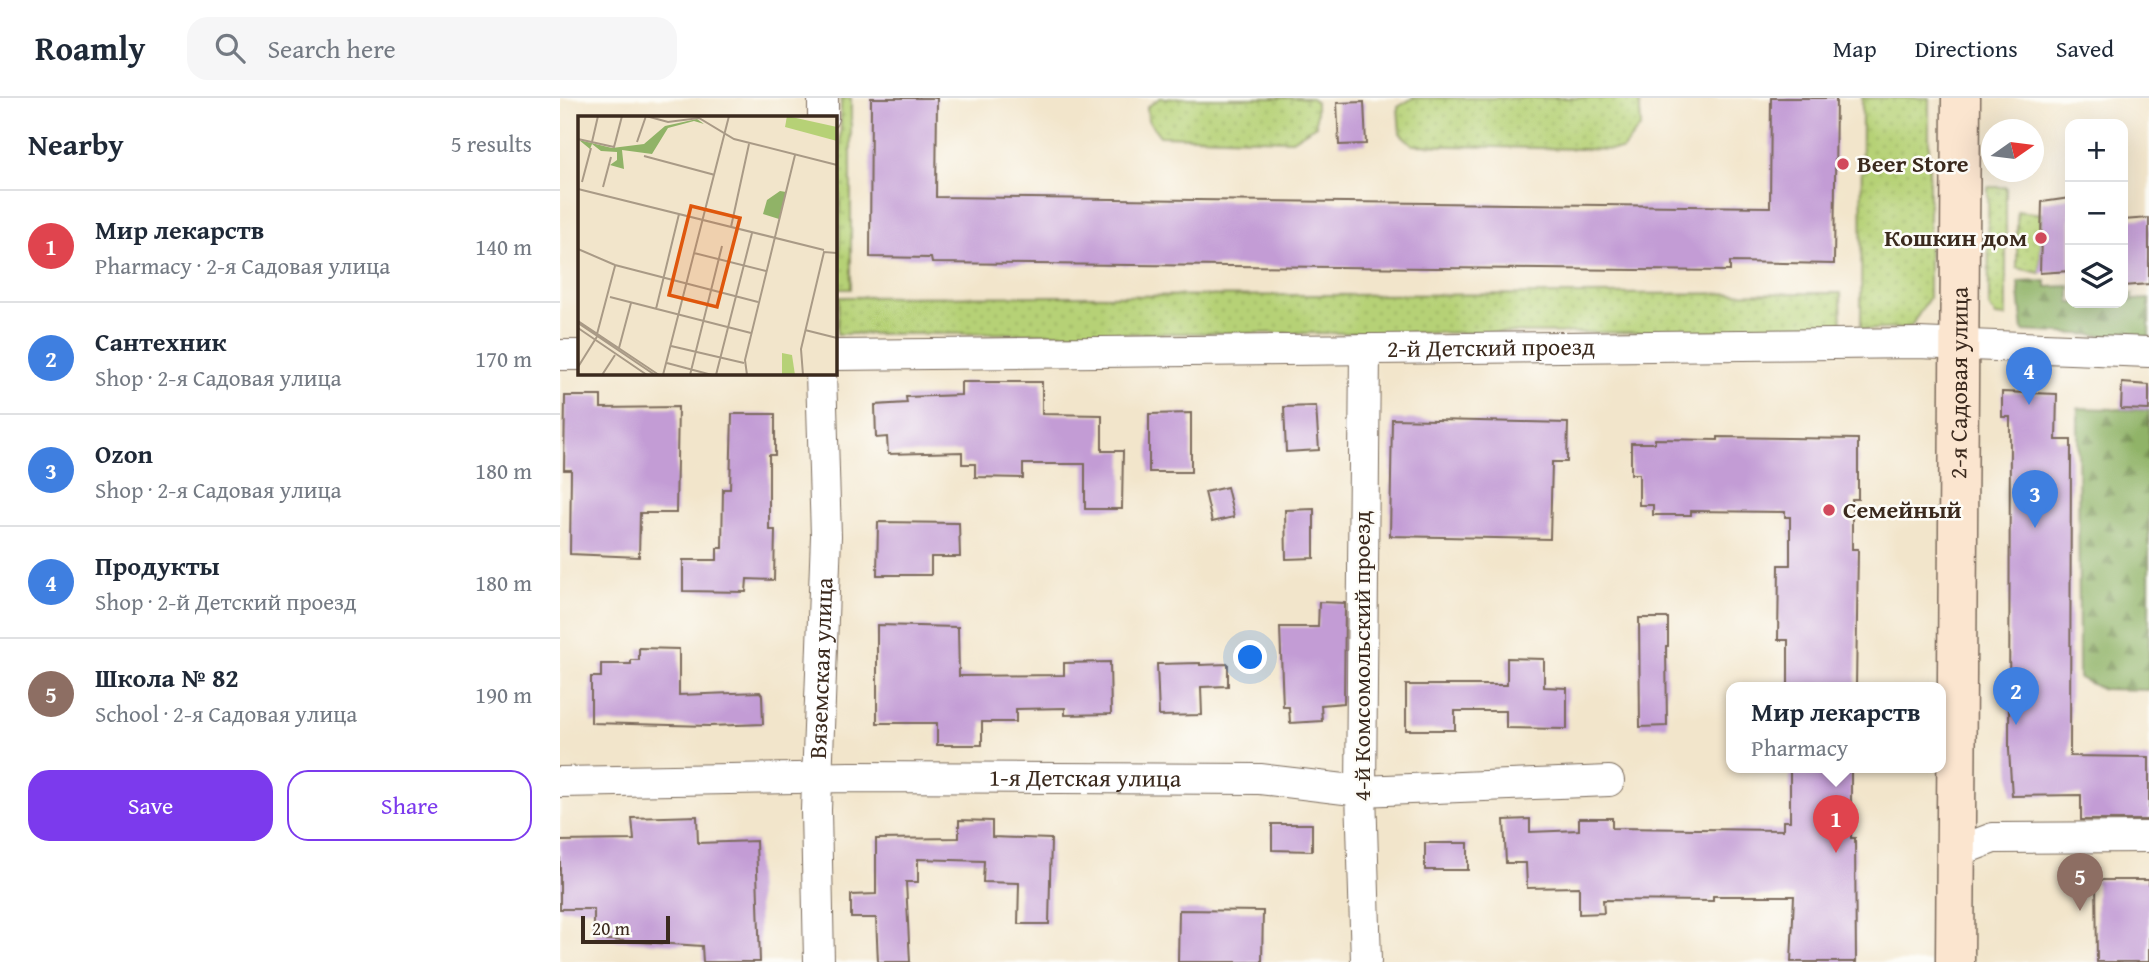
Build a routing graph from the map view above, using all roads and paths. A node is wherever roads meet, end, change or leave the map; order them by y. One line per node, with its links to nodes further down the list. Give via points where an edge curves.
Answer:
1 (823, 98): 3 (street)
2 (1961, 98): 4 (street, 2-я Садовая улица)
3 (823, 116)
4 (1958, 345): 5 (street, 2-й Детский проезд); 6 (street, 2-й Детский проезд); 16 (street, 2-я Садовая улица)
5 (1365, 350): 9 (street, 2-й Детский проезд); 14 (street, 4-й Комсомольский проезд)
6 (2149, 352)
7 (560, 355): 8 (street)
8 (578, 355)
9 (836, 355)
10 (821, 374): 11 (street, Вяземская улица, via 826,536)
11 (817, 779): 13 (street, 1-я Детская улица); 14 (street, 1-я Детская улица, via 1260,779); 17 (street, Вяземская улица)
12 (1609, 781): 14 (street, 1-я Детская улица)
13 (560, 782)
14 (1361, 791): 18 (street, 4-й Комсомольский проезд)
15 (2149, 837): 16 (street, via 1993,838)
16 (1954, 853): 19 (street, 2-я Садовая улица)
17 (819, 962)
18 (1366, 962)
19 (1955, 962)

